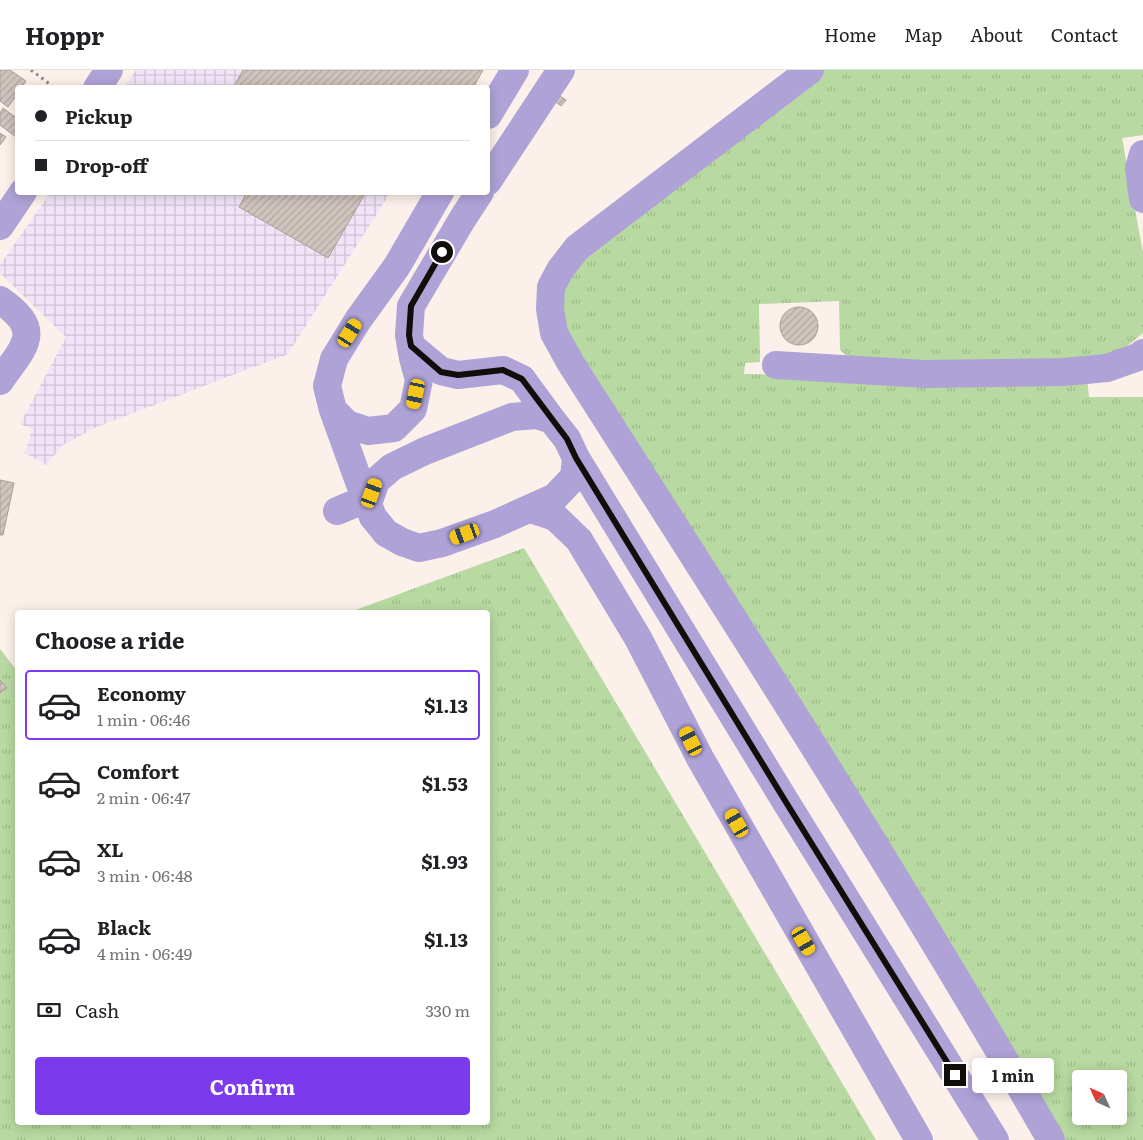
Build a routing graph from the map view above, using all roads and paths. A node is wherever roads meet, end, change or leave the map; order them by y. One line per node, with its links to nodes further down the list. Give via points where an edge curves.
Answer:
1 (31, 70): 6 (path)
2 (109, 70): 7 (street)
3 (515, 70): 8 (street)
4 (561, 70): 10 (street)
5 (810, 70): 29 (street, via 577,248 551,287 554,333 859,819)
6 (51, 85)
7 (99, 85)
8 (490, 112)
9 (1143, 154): 14 (street, via 1139,168)
10 (490, 178)
11 (21, 195): 15 (street)
12 (438, 195): 21 (street, via 397,266 334,359 326,386)
13 (478, 195): 17 (street, via 411,306)
14 (1143, 199)
15 (0, 226)
16 (0, 300): 20 (street, via 27,329 20,354)
17 (411, 346): 21 (street, via 419,380 413,409 394,428 368,431 347,424); 22 (street, via 441,372 458,375 503,370 522,379)
18 (1143, 353): 19 (street, via 1107,368 1064,372 924,374)
19 (776, 365)
20 (0, 381)
21 (333, 410): 24 (street)
22 (552, 420): 23 (street, via 567,439); 24 (street, via 536,415 512,417 426,451 392,467 376,481)
23 (576, 458): 25 (street, via 574,477 555,497); 28 (street)
24 (367, 502): 25 (street, via 373,517 386,533 419,548 442,543); 26 (street)
25 (530, 509): 27 (street, via 555,517 579,540 638,638 700,758)
26 (337, 511)
27 (919, 1140)
28 (995, 1140)
29 (1050, 1140)

